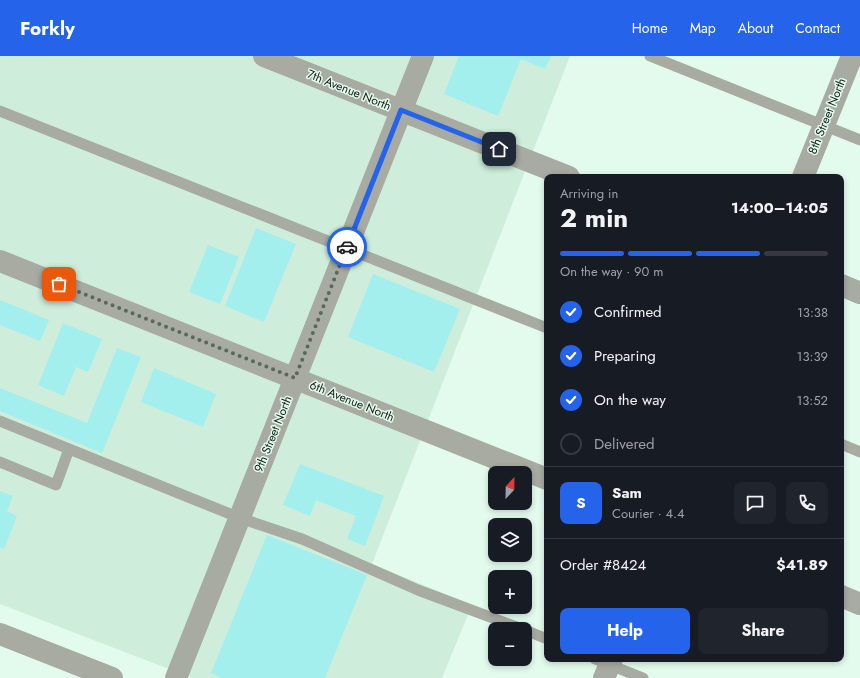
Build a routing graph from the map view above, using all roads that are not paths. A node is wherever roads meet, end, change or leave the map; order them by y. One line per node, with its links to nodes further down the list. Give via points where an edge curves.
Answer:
1 (423, 56): 5 (street, 9th Street North)
2 (650, 56): 7 (lane)
3 (852, 56): 7 (street, 8th Street North)
4 (267, 57): 5 (street, 7th Avenue North)
5 (401, 110): 9 (street, 7th Avenue North); 11 (street, 9th Street North)
6 (0, 111): 11 (lane)
7 (824, 125): 8 (lane); 10 (street, 8th Street North)
8 (860, 140)
9 (561, 174)
10 (804, 174)
11 (347, 248): 15 (lane); 16 (street, 9th Street North)
12 (0, 261): 16 (street, 6th Avenue North)
13 (844, 286): 14 (street)
14 (860, 293)
15 (544, 327)
16 (295, 378): 22 (street, 6th Avenue North); 23 (street, 9th Street North)
17 (0, 421): 19 (lane)
18 (844, 445): 20 (lane)
19 (69, 449): 21 (lane, via 56,485); 23 (lane)
20 (860, 452)
21 (0, 462)
22 (544, 478)
23 (240, 518): 26 (lane, via 302,539 418,590); 32 (street, 9th Street North)
24 (844, 597): 25 (street)
25 (860, 604)
26 (503, 622)
27 (532, 633): 29 (lane)
28 (0, 634): 31 (street)
29 (544, 638)
30 (605, 665): 33 (lane)
31 (112, 678)
32 (176, 678)
33 (643, 678)

